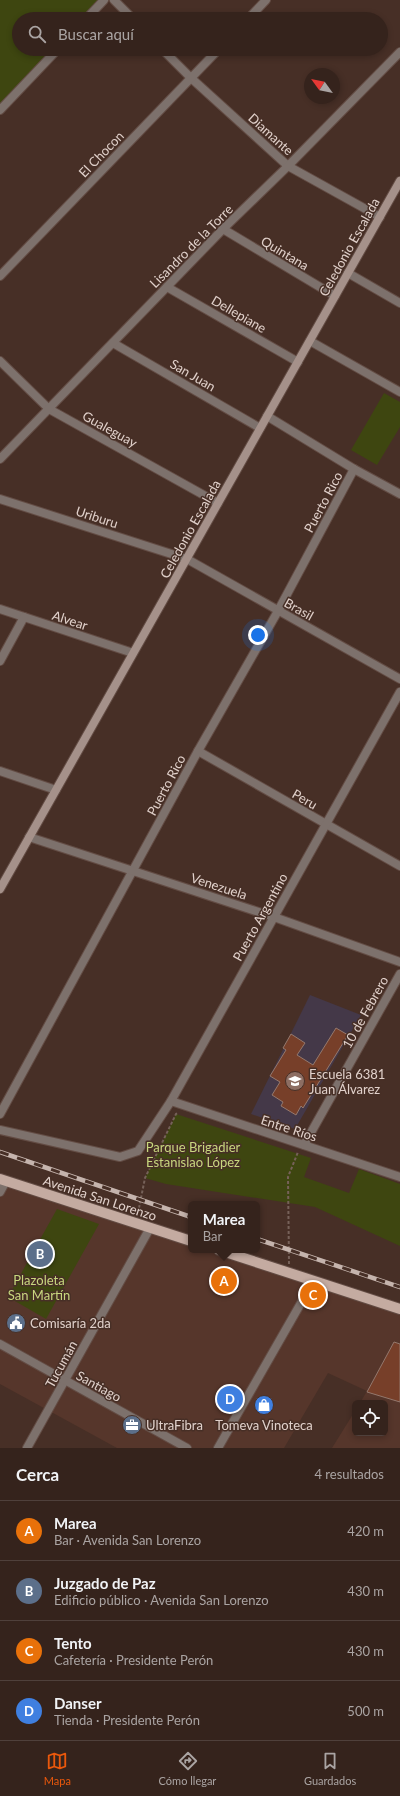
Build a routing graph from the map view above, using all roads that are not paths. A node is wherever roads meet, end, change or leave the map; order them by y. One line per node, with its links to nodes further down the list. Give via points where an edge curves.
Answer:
1 (104, 0): 4 (street)
2 (114, 0): 5 (street)
3 (266, 0): 6 (street)
4 (93, 12)
5 (126, 12)
6 (255, 12)
7 (400, 52): 13 (street, Lisandro de la Torre)
8 (51, 56): 12 (street)
9 (169, 56): 11 (street, Diamante)
10 (212, 56): 11 (street, El Chocon)
11 (191, 78): 13 (street, Diamante); 18 (street, El Chocon)
12 (0, 110)
13 (288, 166): 15 (street, Diamante); 16 (street, Lisandro de la Torre)
14 (400, 181): 15 (main road, Celedonio Escalada)
15 (380, 217): 17 (main road, Celedonio Escalada)
16 (223, 230): 19 (street, Lisandro de la Torre); 20 (street, Quintana)
17 (348, 273): 20 (main road, Celedonio Escalada); 21 (street)
18 (0, 276)
19 (167, 287): 23 (street, Lisandro de la Torre); 25 (street, Dellepiane)
20 (335, 296): 22 (main road, Celedonio Escalada)
21 (400, 303)
22 (310, 341): 25 (main road, Celedonio Escalada); 26 (street)
23 (114, 343): 27 (street, Lisandro de la Torre); 29 (street, San Juan)
24 (0, 362): 27 (street, Gualeguay)
25 (298, 362): 28 (main road, Celedonio Escalada)
26 (400, 392)
27 (49, 409): 30 (street, Lisandro de la Torre); 34 (street, Gualeguay)
28 (267, 416): 29 (main road, Celedonio Escalada); 31 (street)
29 (260, 428): 34 (main road, Celedonio Escalada)
30 (0, 459)
31 (354, 469): 32 (street); 37 (street, Puerto Rico)
32 (400, 494)
33 (0, 499): 35 (street, Uriburu)
34 (218, 503): 35 (main road, Celedonio Escalada)
35 (187, 559): 37 (street, Brasil); 39 (main road, Celedonio Escalada)
36 (0, 609): 38 (street, Alvear)
37 (278, 612): 41 (street, Brasil); 43 (street, Puerto Rico)
38 (24, 617): 39 (street, Alvear); 40 (street)
39 (133, 653): 45 (main road, Celedonio Escalada)
40 (0, 661)
41 (400, 679)
42 (400, 692): 46 (street, Puerto Argentino)
43 (198, 751): 46 (street, Peru); 49 (street, Puerto Rico)
44 (0, 771): 45 (street)
45 (56, 790): 47 (main road, Celedonio Escalada)
46 (324, 824): 48 (street, Peru); 51 (street, Puerto Argentino)
47 (29, 838): 49 (street, Venezuela); 50 (main road, Celedonio Escalada)
48 (400, 866)
49 (134, 870): 51 (street, Venezuela); 55 (street, Puerto Rico)
50 (0, 889)
51 (274, 917): 52 (street, Venezuela); 54 (street, Puerto Argentino)
52 (400, 962)
53 (400, 974): 57 (street, 10 de Febrero)
54 (171, 1101): 56 (street, Puerto Argentino, via 138,1151 120,1157); 57 (street, Entre Ríos)
55 (0, 1114)
56 (0, 1130)
57 (304, 1145): 58 (street, Entre Ríos)
58 (400, 1177)
59 (3, 1180): 60 (street); 61 (main road, Avenida San Lorenzo)
60 (0, 1192)
61 (150, 1228): 62 (main road, Avenida San Lorenzo); 67 (street, Tucumán)
62 (188, 1240)
63 (228, 1253): 64 (main road)
64 (313, 1282): 65 (main road); 70 (street)
65 (400, 1309)
66 (0, 1344): 67 (street, Santiago)
67 (65, 1381): 68 (street, Tucumán); 69 (street, Santiago)
68 (27, 1448)
69 (187, 1448)
70 (218, 1448)

